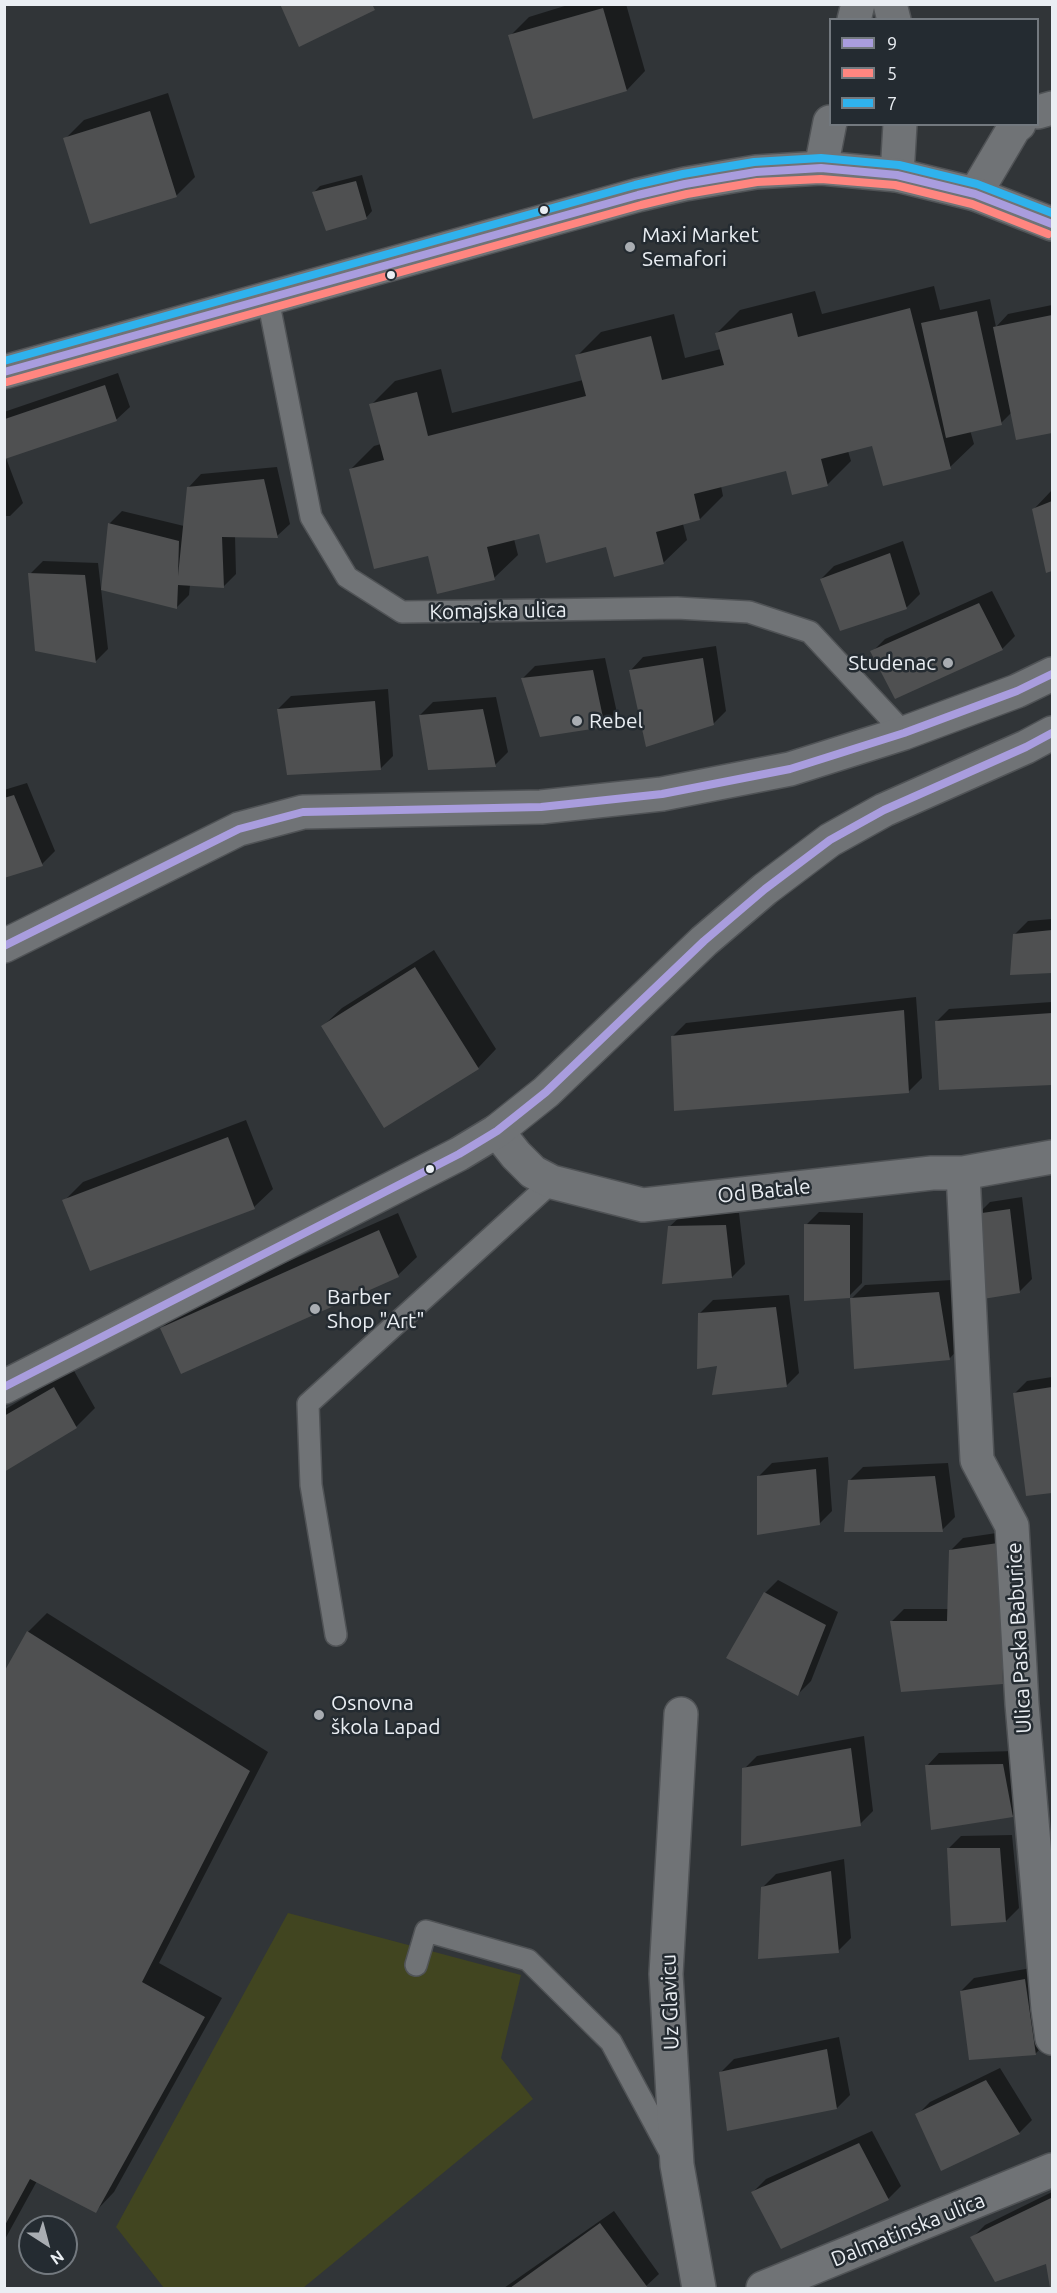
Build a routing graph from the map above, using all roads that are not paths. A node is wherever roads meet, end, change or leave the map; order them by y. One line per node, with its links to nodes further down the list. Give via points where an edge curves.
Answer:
1 (830, 126): 4 (main road)
2 (900, 126): 5 (main road)
3 (1016, 126): 6 (main road)
4 (821, 168): 5 (main road); 8 (main road, via 756,172 685,184)
5 (897, 175): 6 (main road)
6 (975, 194): 7 (main road)
7 (1053, 224)
8 (268, 299): 9 (main road); 11 (lane, Komajska ulica, via 311,517 347,577 402,612 677,608 749,612 810,632)
9 (4, 372)
10 (1053, 674): 11 (main road)
11 (904, 733): 13 (main road, via 790,768 662,794 541,807 303,812 239,829)
12 (1053, 733): 14 (main road, via 884,810 830,840 704,941 546,1092)
13 (4, 946)
14 (497, 1131): 17 (main road, Od Batale, via 533,1172); 18 (main road)
15 (1053, 1157): 16 (main road, Od Batale)
16 (963, 1173): 17 (main road, Od Batale, via 932,1173 643,1205); 22 (main road, Ulica Paska Baburice, via 977,1460 1012,1526 1023,1716)
17 (552, 1182): 19 (lane, via 308,1404 311,1485)
18 (4, 1388)
19 (336, 1635)
20 (681, 1714): 23 (main road, Uz Glavicu, via 666,1974)
21 (416, 1965): 23 (lane, via 426,1931 528,1960 611,2042)
22 (1053, 2038)
23 (677, 2165): 25 (main road, Uz Glavicu)
24 (1053, 2170): 26 (main road, Dalmatinska ulica)
25 (699, 2289)
26 (763, 2289)

